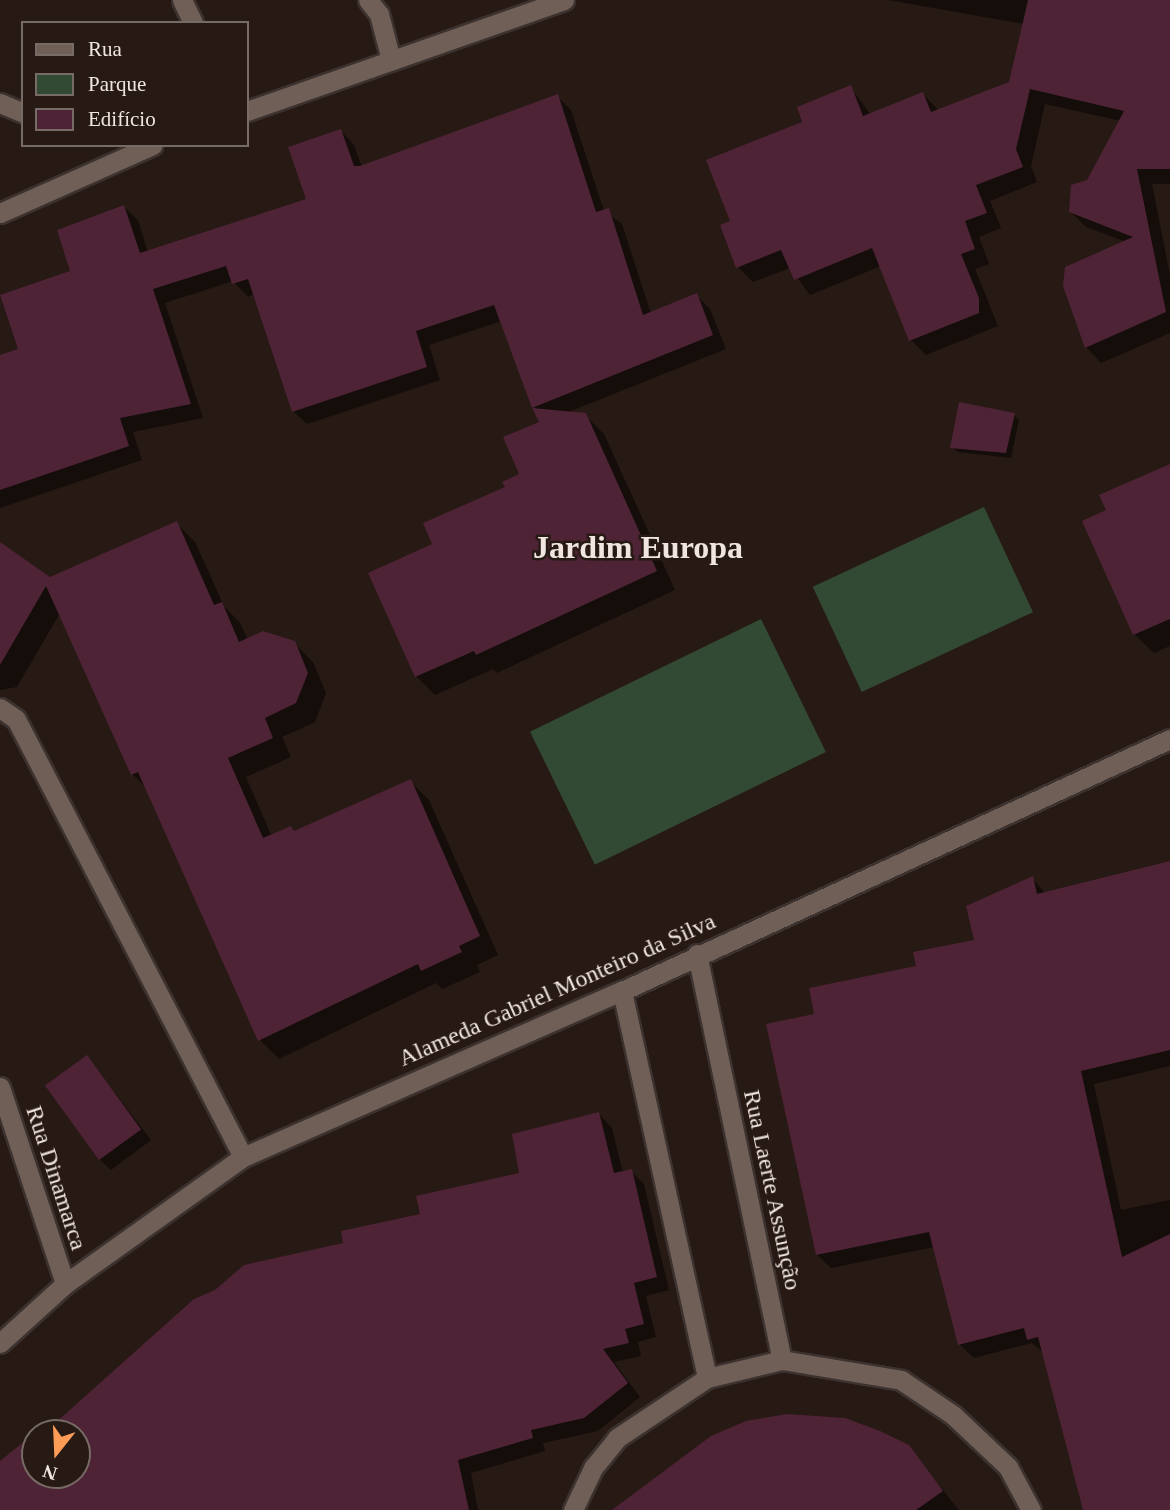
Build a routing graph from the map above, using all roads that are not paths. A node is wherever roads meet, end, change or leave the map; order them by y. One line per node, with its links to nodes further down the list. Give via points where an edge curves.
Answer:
1 (181, 0): 4 (street)
2 (369, 0): 5 (street, via 379,14)
3 (564, 0): 5 (street)
4 (192, 21)
5 (391, 60): 7 (street)
6 (0, 103): 8 (street)
7 (248, 111)
8 (21, 112)
9 (145, 147): 10 (street)
10 (0, 213)
11 (0, 708): 16 (street, via 16,719)
12 (1170, 739): 13 (street, Alameda Gabriel Monteiro da Silva)
13 (697, 954): 14 (street, Alameda Gabriel Monteiro da Silva); 19 (street, Rua Laerte Assunção)
14 (622, 990): 16 (street, Alameda Gabriel Monteiro da Silva); 20 (street)
15 (0, 1087): 17 (street, Rua Dinamarca)
16 (243, 1157): 17 (street, Alameda Gabriel Monteiro da Silva)
17 (65, 1283): 18 (street, Alameda Gabriel Monteiro da Silva)
18 (0, 1343)
19 (782, 1360): 20 (street); 22 (street, via 901,1380 953,1415 1008,1467)
20 (707, 1378): 21 (street, via 617,1437 593,1468)
21 (573, 1510)
22 (1031, 1510)

